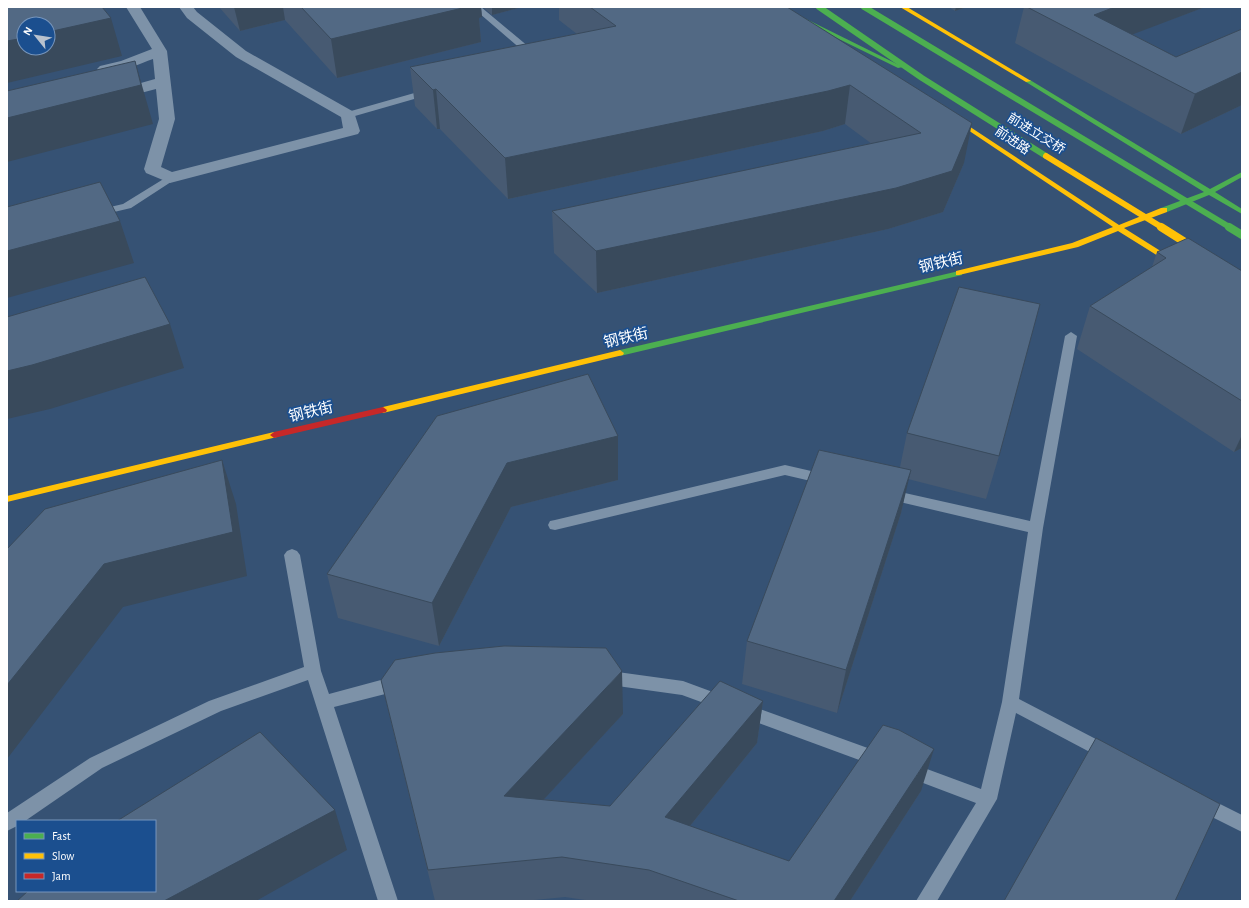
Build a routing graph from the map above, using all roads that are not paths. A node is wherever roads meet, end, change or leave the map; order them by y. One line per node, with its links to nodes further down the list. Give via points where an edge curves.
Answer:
1 (133, 7): 9 (street)
2 (186, 7): 17 (street, via 192,15 241,54)
3 (476, 7): 10 (lane, via 526,48 529,63)
4 (819, 7): 12 (main road, 前进立交桥, bridge)
5 (864, 7): 24 (main road, 前进立交桥, bridge)
6 (903, 7): 20 (main road, via 988,56)
7 (779, 11): 8 (main road); 12 (main road, bridge, via 800,18)
8 (815, 36)
9 (160, 52): 11 (street); 13 (street)
10 (522, 65)
11 (89, 73)
12 (922, 78): 26 (main road, 前进立交桥, bridge)
13 (163, 82): 15 (street); 19 (street, via 167,119 152,169)
14 (438, 89): 17 (lane)
15 (96, 99)
16 (935, 106): 23 (main road, 前进路)
17 (348, 115): 19 (street, via 352,131)
18 (1242, 174): 20 (main road, 钢铁街)
19 (170, 178): 22 (lane, via 127,206)
20 (1208, 193): 21 (main road); 23 (main road, 钢铁街)
21 (1242, 212)
22 (90, 215)
23 (1118, 228): 25 (main road, 前进路); 30 (main road, 钢铁街, via 1075,245)
24 (1242, 235)
25 (1190, 272)
26 (1242, 278)
27 (1071, 336): 32 (lane)
28 (846, 484): 31 (lane, via 784,470)
29 (876, 491): 32 (lane)
30 (7, 499)
31 (555, 525)
32 (1036, 528): 37 (lane)
33 (292, 555): 34 (lane)
34 (313, 671): 38 (lane); 42 (lane, via 215,706 96,763)
35 (586, 675): 41 (lane, via 683,688)
36 (416, 683): 38 (lane, via 392,684)
37 (1010, 702): 39 (lane); 41 (lane)
38 (324, 703): 44 (lane)
39 (1122, 761)
40 (1186, 794): 43 (lane)
41 (988, 799): 45 (lane)
42 (7, 823)
43 (1242, 824)
44 (388, 901)
45 (926, 901)

